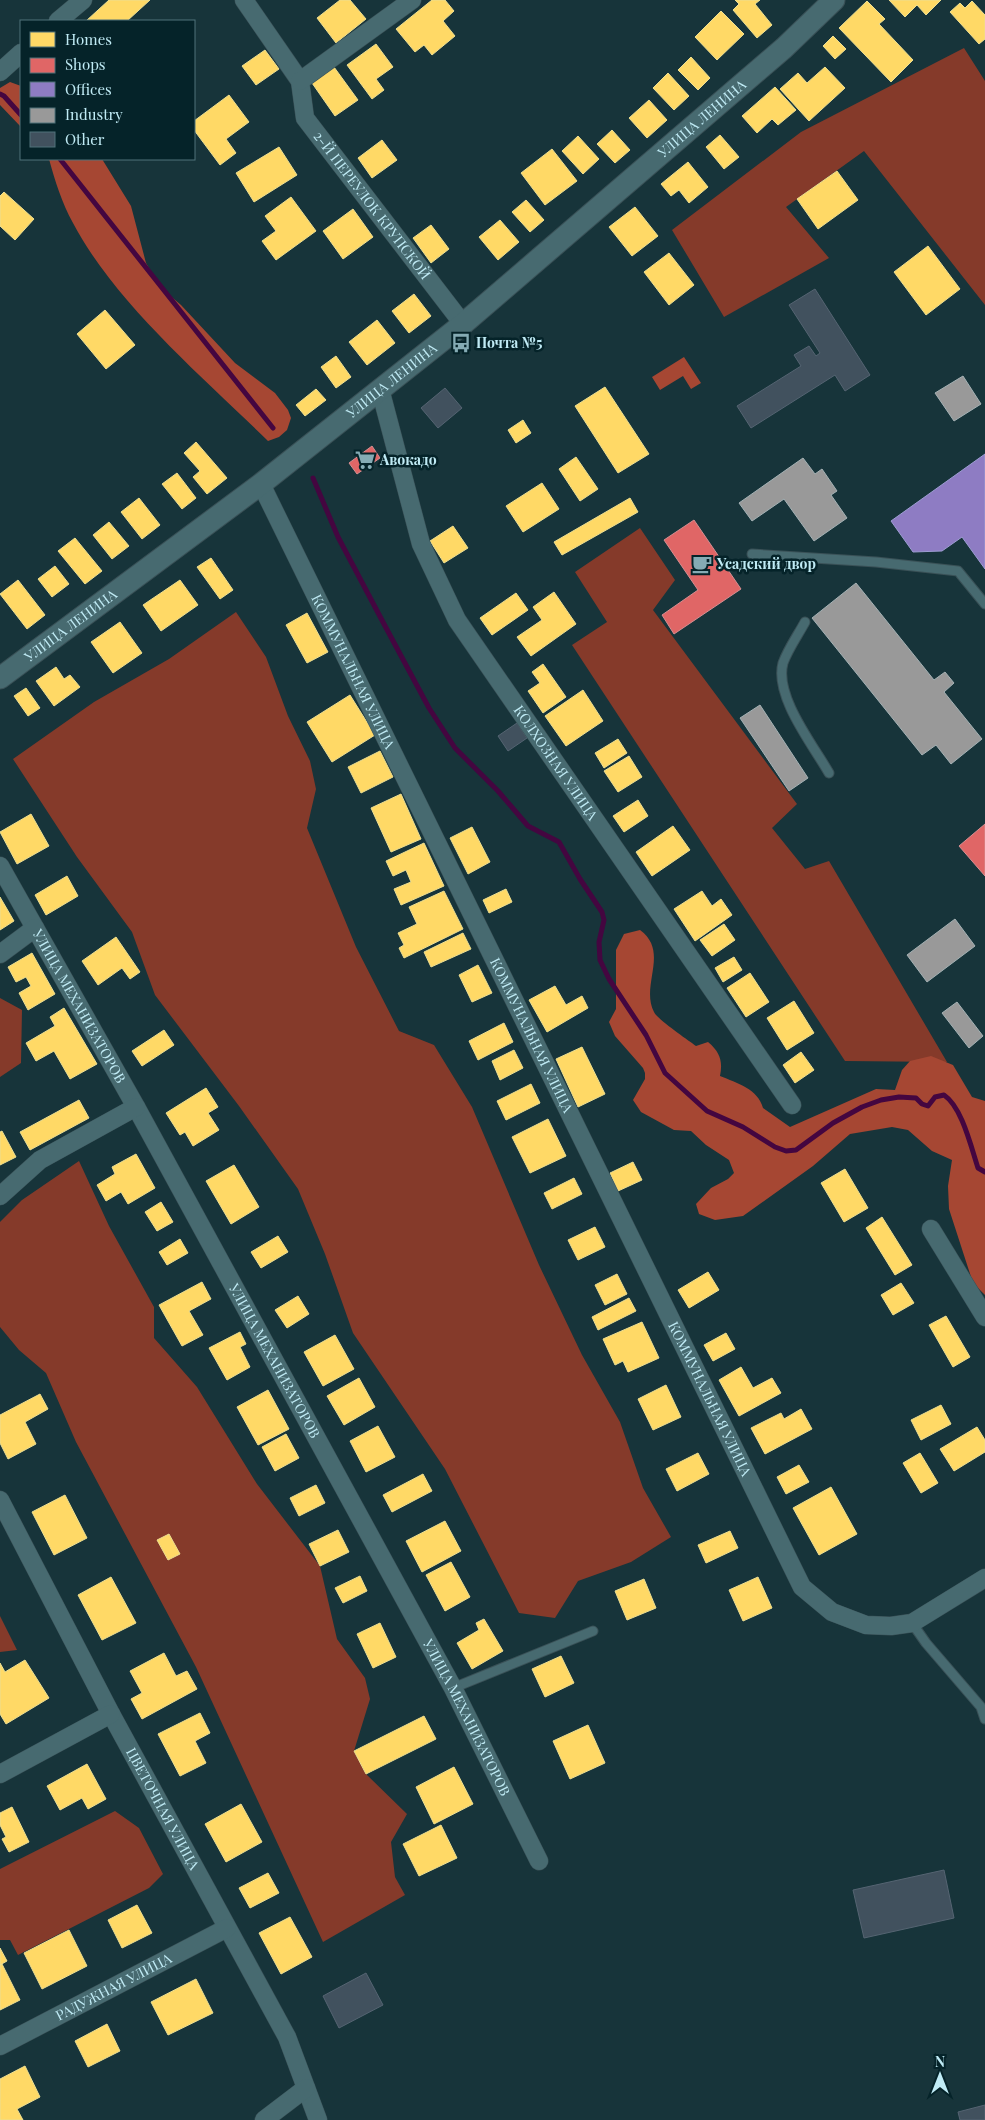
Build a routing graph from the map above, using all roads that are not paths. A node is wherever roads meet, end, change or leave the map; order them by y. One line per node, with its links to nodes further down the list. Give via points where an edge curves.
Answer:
1 (83, 0): 5 (street)
2 (244, 0): 8 (street, 2-Й ПЕРЕУЛОК КРУПСКОЙ)
3 (412, 0): 8 (street)
4 (834, 0): 9 (street, УЛИЦА ЛЕНИНА, via 784,48)
5 (59, 20)
6 (20, 54): 7 (street)
7 (0, 72)
8 (300, 81): 9 (street, 2-Й ПЕРЕУЛОК КРУПСКОЙ, via 305,118)
9 (463, 324): 10 (street, УЛИЦА ЛЕНИНА)
10 (380, 389): 11 (street, УЛИЦА ЛЕНИНА); 20 (street, КОЛХОЗНАЯ УЛИЦА, via 420,544 457,620)
11 (261, 484): 15 (street, УЛИЦА ЛЕНИНА); 27 (street, КОММУНАЛЬНАЯ УЛИЦА, via 802,1587 832,1612 866,1625)
12 (752, 554): 13 (lane, via 958,571)
13 (985, 604)
14 (805, 622): 16 (lane, via 784,662 781,678 785,699)
15 (0, 678)
16 (829, 773)
17 (0, 866): 18 (street, УЛИЦА МЕХАНИЗАТОРОВ)
18 (35, 928): 19 (street); 21 (street, УЛИЦА МЕХАНИЗАТОРОВ)
19 (0, 954)
20 (792, 1105)
21 (136, 1107): 22 (street, via 40,1160); 29 (street, УЛИЦА МЕХАНИЗАТОРОВ)
22 (0, 1196)
23 (931, 1229): 24 (street)
24 (985, 1317)
25 (0, 1500): 30 (street, ЦВЕТОЧНАЯ УЛИЦА)
26 (985, 1578): 27 (street)
27 (912, 1623): 31 (lane, via 926,1644 981,1707)
28 (593, 1631): 29 (lane)
29 (453, 1688): 33 (street, УЛИЦА МЕХАНИЗАТОРОВ)
30 (111, 1714): 32 (street); 34 (street, ЦВЕТОЧНАЯ УЛИЦА)
31 (985, 1719)
32 (0, 1774)
33 (538, 1861)
34 (227, 1928): 35 (street, РАДУЖНАЯ УЛИЦА); 36 (street, ЦВЕТОЧНАЯ УЛИЦА, via 287,2037)
35 (0, 2046)
36 (306, 2088): 37 (street); 38 (street, ЦВЕТОЧНАЯ УЛИЦА)
37 (264, 2120)
38 (318, 2120)

